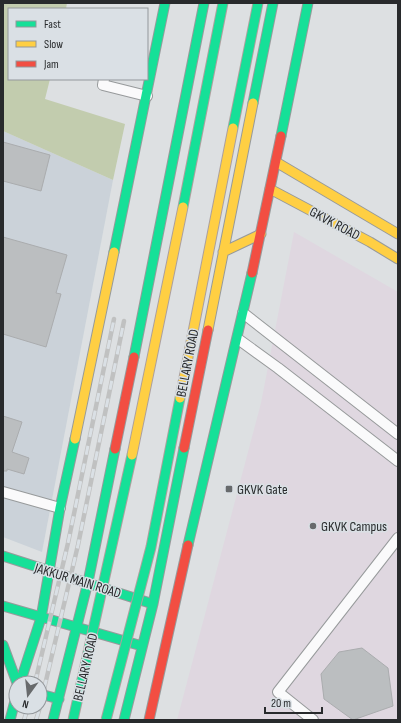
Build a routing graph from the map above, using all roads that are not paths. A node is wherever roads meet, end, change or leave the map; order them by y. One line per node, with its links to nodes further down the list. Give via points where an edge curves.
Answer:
1 (165, 3): 8 (main road)
2 (204, 3): 26 (main road)
3 (223, 3): 38 (main road, BELLARY ROAD, bridge, via 148,384)
4 (258, 3): 39 (main road, BELLARY ROAD, bridge, via 151,547)
5 (273, 3): 15 (main road, BELLARY ROAD)
6 (308, 3): 11 (main road)
7 (148, 40): 8 (lane)
8 (158, 42): 10 (main road)
9 (104, 80): 10 (lane, via 103,85)
10 (147, 96): 22 (main road)
11 (276, 162): 12 (main road); 14 (main road, GKVK ROAD)
12 (270, 189): 13 (main road); 16 (main road, GKVK ROAD)
13 (260, 234): 15 (main road); 17 (main road)
14 (398, 234)
15 (223, 252): 27 (main road, BELLARY ROAD)
16 (398, 259)
17 (243, 313): 18 (main road); 19 (lane)
18 (238, 339): 20 (lane); 41 (main road, via 202,483)
19 (398, 434)
20 (398, 461)
21 (3, 492): 22 (lane)
22 (60, 508): 25 (main road)
23 (398, 538): 42 (lane, via 278,692)
24 (3, 556): 25 (main road, JAKKUR MAIN ROAD)
25 (50, 572): 26 (main road, JAKKUR MAIN ROAD); 29 (main road)
26 (88, 582): 27 (main road, JAKKUR MAIN ROAD); 30 (main road)
27 (152, 604): 32 (main road, BELLARY ROAD)
28 (3, 606): 29 (main road)
29 (40, 618): 30 (main road); 34 (main road)
30 (77, 628): 32 (main road); 36 (main road)
31 (3, 645): 33 (main road)
32 (142, 646): 40 (main road, BELLARY ROAD)
33 (16, 675)
34 (22, 675)
35 (48, 696): 36 (main road)
36 (59, 699): 37 (main road)
37 (53, 720)
38 (73, 720)
39 (106, 720)
40 (124, 720)
41 (149, 720)
42 (313, 720)

